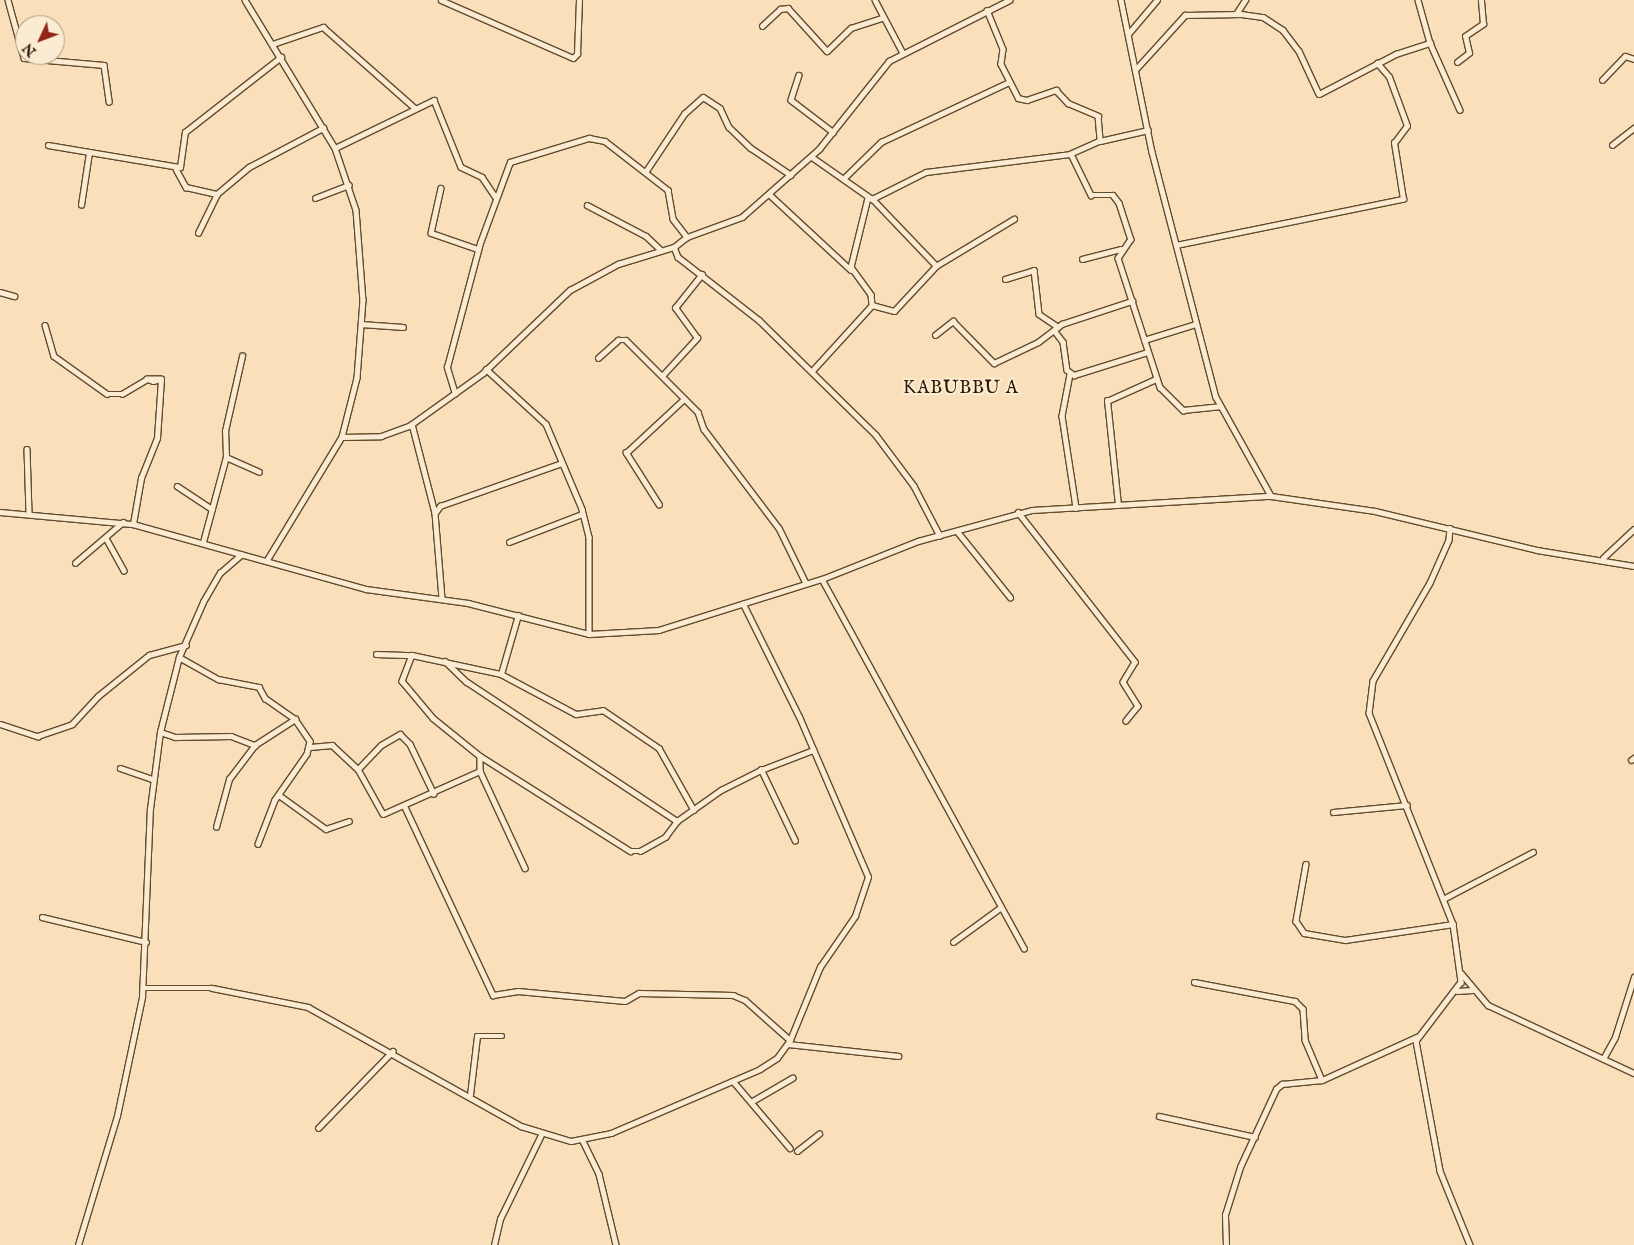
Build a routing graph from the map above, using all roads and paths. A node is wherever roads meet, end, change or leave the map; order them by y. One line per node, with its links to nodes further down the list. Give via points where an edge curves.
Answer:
1 (8, 0): 29 (street, via 24,58 104,65)
2 (244, 0): 19 (street)
3 (441, 0): 4 (street, via 573,58 578,54)
4 (579, 0)
5 (875, 0): 15 (street)
6 (1009, 0): 12 (street)
7 (1121, 0): 17 (street)
8 (1156, 0): 17 (street)
9 (1245, 0): 14 (street)
10 (1418, 0): 18 (street)
11 (1482, 0): 23 (street, via 1483,24 1465,36 1470,53)
12 (1003, 1): 13 (street)
13 (987, 10): 20 (street); 28 (street, via 1003,49 1000,60)
14 (1236, 14): 24 (street, via 1262,17 1283,30 1299,51 1319,94); 25 (street, via 1185,15)
15 (882, 18): 16 (street, via 851,28 827,51 788,8 780,9); 20 (street)
16 (762, 26)
17 (1128, 34): 25 (street)
18 (1430, 43): 24 (street); 31 (street)
19 (274, 44): 21 (street); 30 (street, via 323,27)
20 (904, 53): 35 (street, via 876,73)
21 (281, 57): 32 (street); 43 (street, via 184,132 182,162)
22 (1634, 59): 27 (street, via 1625,56)
23 (1458, 62)
24 (1378, 63): 59 (street, via 1389,76 1407,126 1394,143 1403,199)
25 (1136, 69): 34 (street)
26 (799, 75): 35 (street, via 791,100)
27 (1602, 80)
28 (1009, 82): 36 (street, via 1020,100 1056,90 1068,103 1098,116); 46 (street, via 881,142)
29 (109, 102)
30 (415, 108): 39 (street); 51 (street, via 437,102 462,167 482,177)
31 (1460, 110)
32 (323, 128): 39 (street); 49 (street, via 249,167)
33 (1634, 128): 38 (street)
34 (1148, 130): 36 (street); 59 (street)
35 (833, 132): 42 (street)
36 (1100, 141): 41 (street)
37 (48, 145): 40 (street)
38 (1612, 145)
39 (335, 148): 47 (street)
40 (89, 152): 43 (street); 54 (street)
41 (1071, 154): 53 (street, via 926,172); 63 (street, via 1091,196 1118,199 1131,239)
42 (812, 157): 45 (street); 46 (street)
43 (176, 169): 49 (street, via 186,187)
44 (646, 171): 45 (street, via 684,114 704,97 720,108 745,142); 51 (street, via 605,141 589,138 510,162); 58 (street, via 668,190 673,219)
45 (791, 175): 50 (street)
46 (843, 179): 53 (street)
47 (348, 185): 52 (street); 75 (street, via 357,220)
48 (441, 188): 61 (street, via 431,234)
49 (217, 194): 57 (street)
50 (770, 195): 58 (street, via 734,222); 66 (street)
51 (495, 196): 61 (street)
52 (315, 198)
53 (870, 201): 65 (street, via 934,259); 66 (street)
54 (81, 205)
55 (587, 205): 62 (street, via 646,236)
56 (1014, 219): 65 (street)
57 (198, 233)
58 (687, 237): 60 (street)
59 (1176, 245): 76 (street)
60 (674, 247): 62 (street); 67 (street, via 678,257)
61 (478, 249): 90 (street, via 447,367)
62 (660, 249): 85 (street, via 618,264 570,290)
63 (1121, 249): 64 (street); 72 (street, via 1118,258)
64 (1082, 259)
65 (936, 266): 73 (street, via 898,308 891,310)
66 (851, 270): 70 (street)
67 (702, 274): 86 (street, via 748,309); 88 (street, via 675,308 697,338)
68 (1005, 279): 79 (street, via 1034,270 1039,314)
69 (0, 292): 71 (street)
70 (871, 295): 73 (street); 74 (street)
71 (14, 296)
72 (1132, 302): 79 (street); 81 (street)
73 (880, 304): 74 (street)
74 (872, 305): 86 (street)
75 (361, 324): 78 (street); 94 (street, via 357,378)
76 (1196, 324): 81 (street); 92 (street)
77 (45, 325): 113 (street, via 54,356 107,394 122,394 147,379 160,379 157,438 141,478)
78 (403, 328)
79 (1056, 328): 80 (street, via 992,363 953,321); 87 (street, via 1063,342)
80 (935, 335)
81 (1144, 340): 82 (street)
82 (1148, 352): 87 (street); 89 (street)
83 (242, 356): 96 (street, via 225,431)
84 (598, 358): 88 (street, via 622,339)
85 (486, 369): 90 (street); 97 (street, via 544,422)
86 (812, 371): 117 (street, via 900,465)
87 (1070, 374): 105 (street, via 1062,416)
88 (662, 376): 91 (street)
89 (1156, 379): 92 (street, via 1183,410); 103 (street, via 1107,401)
90 (455, 394): 93 (street)
91 (684, 398): 102 (street, via 626,453); 128 (street, via 757,494)
92 (1219, 406): 100 (street)
93 (412, 424): 94 (street, via 381,436); 101 (street)
94 (342, 436): 123 (street)
95 (27, 449): 110 (street)
96 (226, 457): 98 (street); 106 (street)
97 (562, 464): 104 (street); 111 (street)
98 (259, 472)
99 (177, 486): 106 (street)
100 (1270, 496): 103 (street); 114 (street, via 1350,506)
101 (432, 505): 104 (street); 109 (street)
102 (659, 505)
103 (1118, 505): 105 (street)
104 (440, 506): 109 (street)
105 (1076, 508): 108 (street)
106 (212, 510): 119 (street)
107 (0, 512): 110 (street)
108 (1018, 512): 116 (street); 141 (street, via 1135,662 1123,682 1137,711)
109 (435, 513): 130 (street)
110 (29, 514): 112 (street)
111 (582, 514): 120 (street); 133 (street, via 589,537)
112 (123, 522): 113 (street); 118 (street)
113 (134, 524): 119 (street)
114 (1450, 528): 122 (street, via 1542,551); 155 (street, via 1444,554 1389,649 1369,697 1372,727)
115 (1634, 528): 122 (street)
116 (957, 531): 117 (street); 129 (street)
117 (940, 536): 127 (street)
118 (106, 538): 124 (street); 126 (street)
119 (203, 542): 121 (street)
120 (509, 542)
121 (241, 556): 123 (street); 134 (street, via 210,589)
122 (1603, 558): 125 (street)
123 (267, 561): 130 (street, via 366,590)
124 (75, 563)
125 (1634, 566)
126 (124, 570)
127 (822, 579): 128 (street); 168 (street)
128 (806, 582): 131 (street)
129 (1010, 597)
130 (442, 598): 132 (street)
131 (743, 604): 133 (street, via 659,630); 146 (street)
132 (518, 615): 133 (street); 139 (street)
133 (589, 634)
134 (186, 645): 137 (street); 142 (street, via 149,655 98,696 72,724 38,736)
135 (376, 654): 136 (street)
136 (412, 656): 138 (street); 147 (street, via 402,681 433,718)
137 (179, 657): 140 (street, via 218,680 258,687 265,698); 143 (street)
138 (445, 661): 139 (street); 159 (street, via 467,682)
139 (502, 674): 157 (street, via 576,714 603,710 649,738)
140 (294, 719): 144 (street); 145 (street, via 308,735)
141 (1126, 720)
142 (0, 724)
143 (160, 732): 144 (street, via 175,737 231,736); 152 (street)
144 (255, 745): 161 (street, via 229,779)
145 (310, 747): 149 (street, via 332,745); 154 (street)
146 (813, 750): 150 (street); 182 (street, via 868,877 855,916 820,967)
147 (480, 756): 151 (street); 159 (street, via 630,851 640,851 665,837)
148 (120, 768): 152 (street)
149 (358, 768): 153 (street, via 381,745 400,734 410,744); 156 (street, via 383,814)
150 (760, 770): 157 (street, via 721,790); 162 (street)
151 (480, 771): 153 (street); 166 (street)
152 (152, 779): 171 (street)
153 (434, 794): 156 (street)
154 (279, 795): 160 (street, via 326,829); 163 (street)
155 (1407, 805): 158 (street); 167 (street)
156 (405, 807): 182 (street, via 493,995 518,991 625,1001 639,993 732,994 745,1000)
157 (694, 810): 159 (street)
158 (1333, 812)
159 (677, 820)
160 (350, 821)
161 (216, 827)
162 (795, 841)
163 (258, 844)
164 (1533, 852): 167 (street)
165 (1306, 864): 170 (street, via 1296,921 1304,934 1345,940)
166 (525, 868)
167 (1445, 898): 170 (street)
168 (1000, 908): 172 (street); 173 (street)
169 (42, 917): 171 (street)
170 (1453, 924): 174 (street)
171 (146, 942): 177 (street)
172 (953, 942)
173 (1024, 948)
174 (1461, 972): 178 (street); 179 (street)
175 (1634, 978): 185 (street, via 1615,1037)
176 (1194, 982): 188 (street, via 1295,1002 1303,1009 1305,1040)
177 (143, 988): 183 (street, via 212,988 308,1007); 200 (street, via 117,1116)
178 (1472, 990): 179 (street); 185 (street, via 1488,1005)
179 (1457, 991): 181 (street)
180 (502, 1036): 190 (street, via 477,1036)
181 (1417, 1037): 188 (street); 204 (street, via 1440,1171)
182 (789, 1042): 184 (street); 189 (street, via 777,1058)
183 (393, 1051): 190 (street); 193 (street)
184 (898, 1056)
185 (1602, 1059): 186 (street)
186 (1634, 1073)
187 (792, 1078): 191 (street)
188 (1322, 1080): 196 (street, via 1282,1084 1276,1089)
189 (733, 1081): 191 (street); 197 (street, via 612,1133)
190 (470, 1095): 195 (street)
191 (751, 1102): 198 (street)
192 (1159, 1116): 196 (street)
193 (318, 1128)
194 (819, 1134): 199 (street)
195 (541, 1135): 197 (street); 201 (street, via 500,1219)
196 (1255, 1137): 203 (street, via 1225,1215)
197 (582, 1139): 202 (street, via 599,1174)
198 (790, 1148)
199 (797, 1151)
200 (78, 1245)
201 (494, 1245)
202 (616, 1245)
203 (1226, 1245)
204 (1470, 1245)

